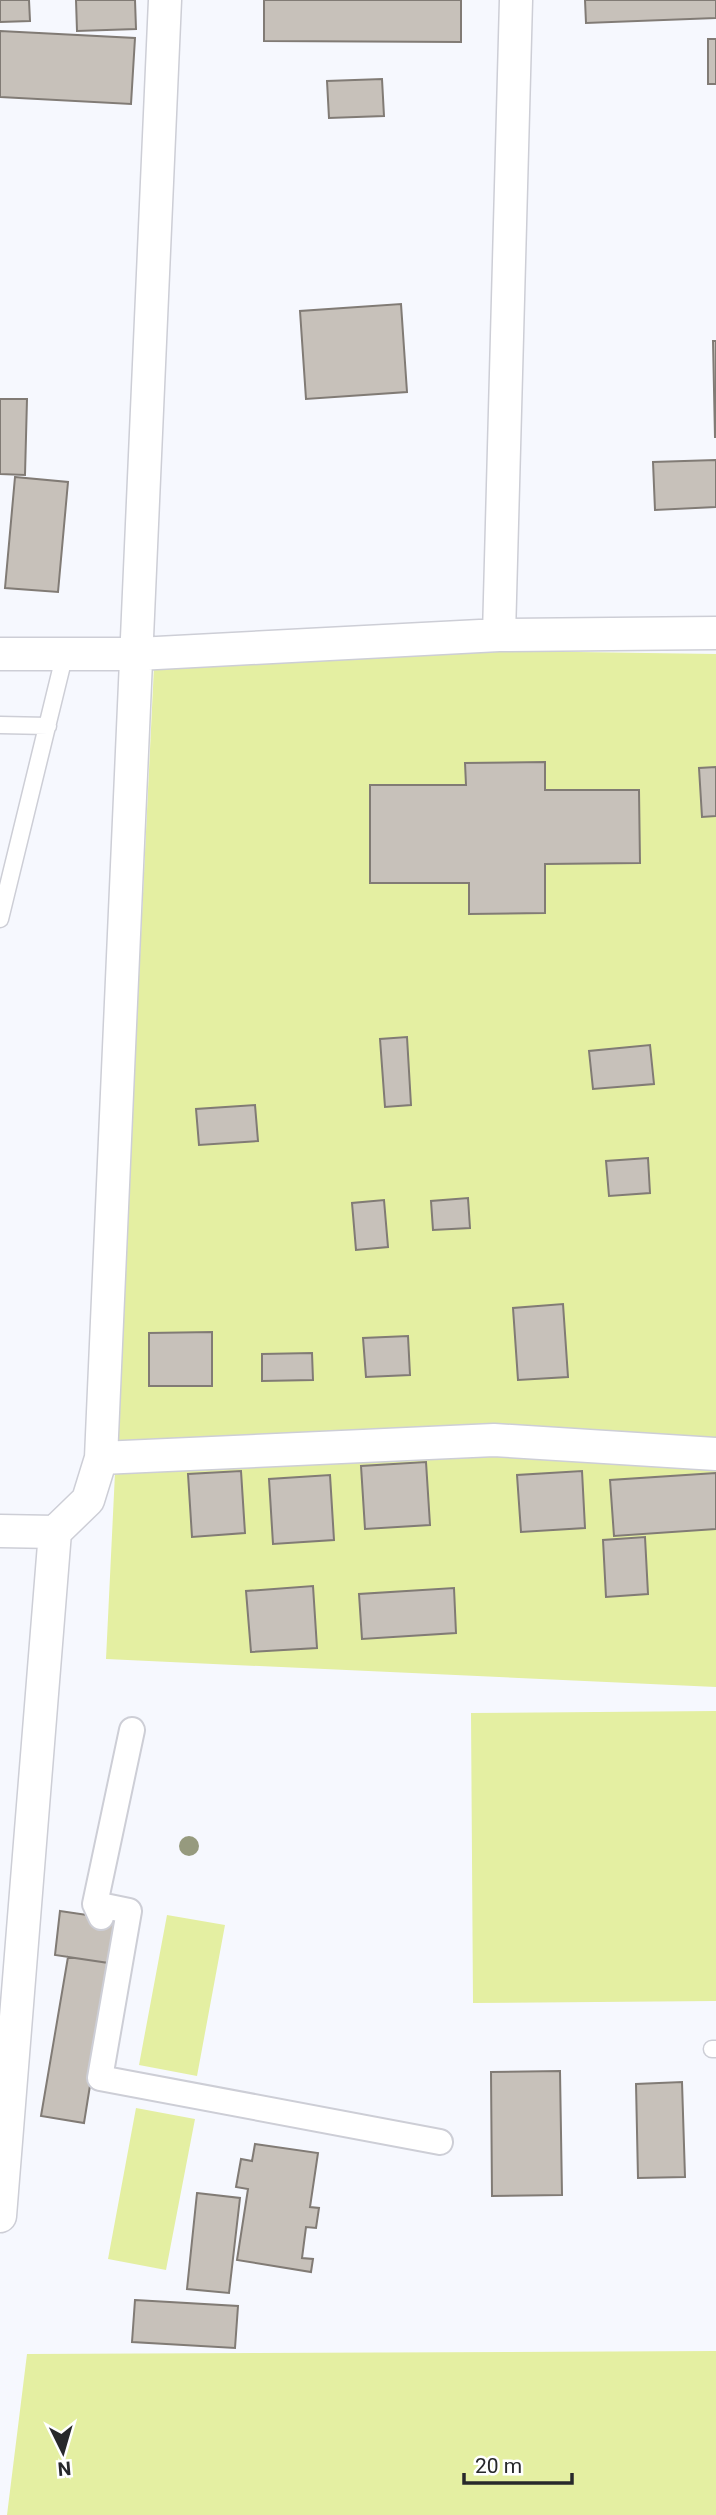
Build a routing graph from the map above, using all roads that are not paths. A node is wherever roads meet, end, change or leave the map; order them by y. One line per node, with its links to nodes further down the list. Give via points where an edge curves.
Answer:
1 (165, 0): 7 (street)
2 (516, 0): 4 (street)
3 (716, 633): 4 (street)
4 (499, 635): 7 (street)
5 (65, 653): 6 (street); 7 (street); 9 (lane)
6 (0, 654)
7 (138, 654): 12 (street)
8 (0, 726): 9 (lane)
9 (48, 726): 10 (lane)
10 (0, 919)
11 (716, 1454): 12 (street, via 494,1440)
12 (101, 1458): 14 (street, via 88,1500)
13 (0, 1531): 14 (street)
14 (55, 1532): 17 (street)
15 (132, 1730): 16 (street, via 98,1911 129,1911 100,2078)
16 (440, 2142)
17 (0, 2216)

